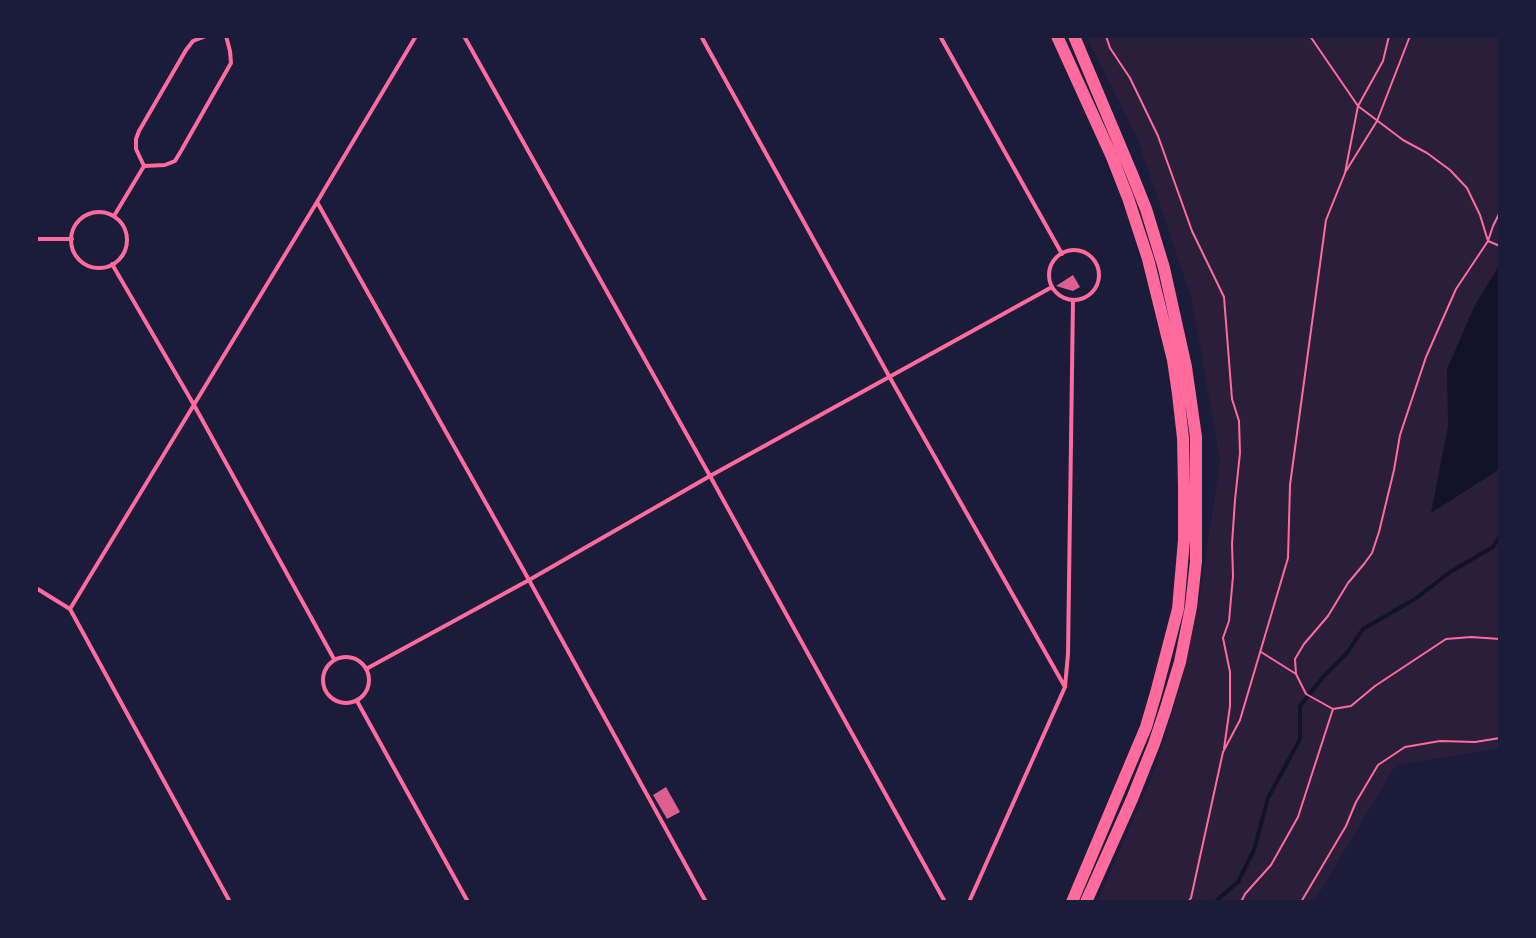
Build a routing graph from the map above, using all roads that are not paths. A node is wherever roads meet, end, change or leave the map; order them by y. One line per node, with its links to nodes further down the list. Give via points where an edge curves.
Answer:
1 (206, 36): 9 (lane, via 193,41 186,50 136,139)
2 (226, 36): 9 (lane, via 231,63 175,161)
3 (416, 36): 10 (lane)
4 (464, 36): 20 (lane)
5 (701, 36): 18 (lane)
6 (940, 36): 14 (lane)
7 (1057, 36): 33 (main road, via 1112,157 1148,259 1179,394 1184,487 1178,609 1159,684 1146,727)
8 (1074, 36): 34 (main road, via 1146,209 1164,268 1186,367 1197,475 1196,561 1180,662 1154,744)
9 (144, 166): 11 (lane)
10 (317, 202): 19 (lane); 21 (lane)
11 (114, 216): 13 (lane, via 100,212 86,215 75,225); 15 (lane, via 124,226 127,240 123,254)
12 (36, 238): 13 (lane)
13 (72, 239): 15 (lane, via 75,253 85,263 99,267)
14 (1062, 254): 16 (lane, via 1050,268); 17 (lane, via 1086,254 1098,270 1091,293)
15 (112, 264): 19 (lane)
16 (1052, 287): 17 (lane); 18 (lane)
17 (1073, 300): 26 (lane)
18 (889, 376): 20 (lane); 26 (lane)
19 (194, 405): 23 (lane); 24 (lane)
20 (710, 476): 21 (lane); 31 (lane)
21 (529, 580): 25 (lane); 30 (lane)
22 (36, 588): 23 (lane)
23 (70, 609): 28 (lane)
24 (334, 659): 25 (lane, via 352,658); 27 (lane, via 323,673 325,691 339,703)
25 (366, 669): 27 (lane, via 368,687)
26 (1065, 687): 32 (lane)
27 (357, 701): 29 (lane)
28 (230, 902)
29 (468, 902)
30 (706, 902)
31 (945, 902)
32 (969, 902)
33 (1072, 902)
34 (1086, 902)

